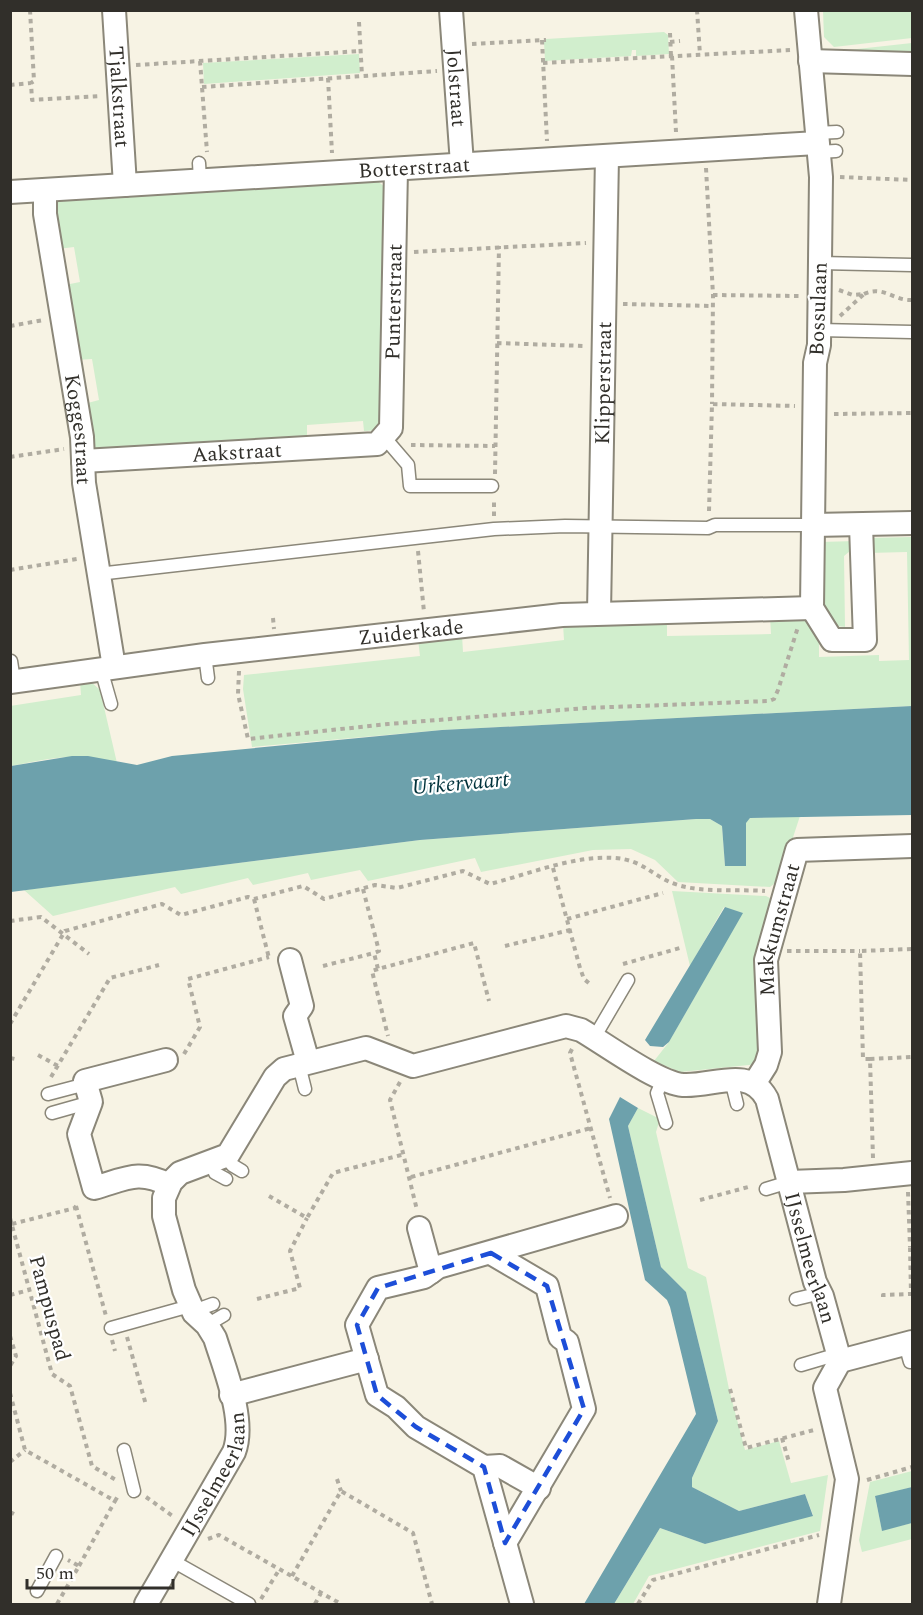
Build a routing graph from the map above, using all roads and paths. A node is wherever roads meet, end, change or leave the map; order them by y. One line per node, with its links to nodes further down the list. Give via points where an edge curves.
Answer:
1 (30, 10): 23 (path, via 34,81)
2 (114, 10): 38 (street, Tjalkstraat)
3 (452, 10): 32 (street, Jolstraat)
4 (697, 10): 13 (path)
5 (806, 10): 16 (street, Bossulaan)
6 (359, 22): 12 (path)
7 (670, 33): 9 (path)
8 (680, 41): 9 (path)
9 (670, 42): 14 (path)
10 (470, 44): 17 (path, via 544,40)
11 (788, 50): 13 (path)
12 (361, 51): 15 (path); 21 (path)
13 (700, 55): 14 (path)
14 (671, 56): 17 (path); 27 (path)
15 (200, 61): 19 (path); 25 (path)
16 (810, 61): 18 (street); 29 (street, Bossulaan)
17 (543, 63): 28 (path)
18 (912, 64)
19 (133, 65)
20 (445, 71): 21 (path)
21 (362, 76): 22 (path)
22 (328, 78): 25 (path); 30 (path)
23 (31, 83): 24 (path); 26 (path, via 32,100)
24 (10, 85)
25 (202, 87): 33 (path)
26 (109, 95)
27 (676, 134)
28 (547, 142)
29 (825, 142): 31 (street, Botterstraat); 44 (street, Bossulaan)
30 (332, 155)
31 (607, 156): 32 (street, Botterstraat); 75 (street, Klipperstraat)
32 (462, 164): 34 (street, Botterstraat)
33 (202, 168): 34 (street, Botterstraat); 38 (street, Botterstraat)
34 (396, 168): 63 (street, Punterstraat, via 391,428)
35 (706, 170): 48 (path)
36 (836, 177): 37 (path)
37 (912, 180)
38 (125, 185): 39 (street, Botterstraat)
39 (45, 190): 40 (street, Botterstraat); 68 (street, Koggestraat, via 45,214)
40 (10, 192)
41 (586, 243): 42 (path)
42 (499, 246): 43 (path); 57 (path)
43 (413, 252)
44 (820, 263): 45 (lane); 55 (street, Bossulaan)
45 (912, 265)
46 (833, 288): 47 (path, via 848,294)
47 (864, 294): 50 (path, via 879,290); 55 (path)
48 (713, 295): 49 (path); 52 (path)
49 (801, 296)
50 (912, 300)
51 (618, 304): 52 (path)
52 (713, 306): 59 (path)
53 (41, 320): 54 (path)
54 (10, 326)
55 (827, 326): 56 (lane); 73 (street, Bossulaan, via 815,363)
56 (912, 332)
57 (497, 343): 58 (path); 65 (path)
58 (584, 346)
59 (712, 404): 60 (path); 70 (path)
60 (799, 406)
61 (843, 413): 62 (path)
62 (912, 413)
63 (385, 435): 68 (street, Aakstraat, via 377,444); 69 (lane, via 408,465 410,486)
64 (409, 445): 65 (path)
65 (495, 446): 69 (path)
66 (62, 449): 67 (path)
67 (10, 457)
68 (83, 461): 79 (street, Koggestraat)
69 (494, 486): 71 (path)
70 (709, 515)
71 (494, 523)
72 (912, 523): 74 (street)
73 (813, 525): 74 (street); 75 (lane); 80 (street, Bossulaan)
74 (861, 525): 80 (street, via 865,640 831,640)
75 (600, 526): 79 (lane, via 494,529); 81 (street, Klipperstraat)
76 (417, 545): 82 (path)
77 (80, 559): 78 (path)
78 (10, 570)
79 (98, 574): 85 (street, Koggestraat)
80 (806, 612): 81 (street, Zuiderkade); 84 (path, via 778,690 769,701 586,708 248,739 238,694)
81 (599, 613): 83 (street, Zuiderkade)
82 (425, 617)
83 (205, 655): 85 (street, Zuiderkade); 87 (lane)
84 (239, 667)
85 (108, 668): 86 (street, Zuiderkade); 88 (lane)
86 (12, 675)
87 (208, 678)
88 (111, 704)
89 (912, 846): 128 (street, Makkumstraat, via 797,850 766,960 769,1060)
90 (553, 868): 91 (path, via 490,884 464,871 397,888 375,885); 92 (path, via 591,859 627,860 642,864 682,887); 95 (path)
91 (363, 889): 94 (path, via 324,899 303,886); 104 (path, via 380,951)
92 (770, 891)
93 (663, 893): 95 (path)
94 (254, 899): 98 (path, via 248,897 181,915 162,904 69,929); 106 (path)
95 (567, 919): 97 (path)
96 (10, 921): 98 (path, via 41,917)
97 (570, 930): 99 (path); 112 (path, via 584,979)
98 (63, 934): 105 (path); 114 (path)
99 (505, 946)
100 (680, 948): 108 (path)
101 (912, 949): 102 (path)
102 (860, 951): 103 (path); 121 (path, via 863,1059)
103 (780, 952)
104 (374, 953): 109 (path); 110 (path)
105 (89, 954)
106 (276, 960): 120 (path, via 188,979 200,1027); 122 (street, via 302,1006 296,1016)
107 (159, 965): 123 (path, via 110,978)
108 (622, 965)
109 (323, 966)
110 (378, 969): 113 (path, via 474,943); 116 (path, via 372,971)
111 (628, 980): 115 (lane)
112 (590, 984)
113 (489, 1001)
114 (10, 1024)
115 (594, 1038): 122 (street, via 566,1026 413,1066 366,1048); 126 (street)
116 (388, 1045)
117 (572, 1049): 135 (path)
118 (38, 1055): 123 (path)
119 (912, 1057): 121 (path)
120 (175, 1058): 130 (street, via 85,1082)
121 (870, 1059): 137 (path)
122 (303, 1064): 129 (lane); 141 (street, via 284,1069 275,1077 226,1167 183,1171)
123 (58, 1066): 125 (path)
124 (401, 1074): 136 (path, via 390,1100)
125 (51, 1077)
126 (663, 1078): 127 (street, via 683,1085); 134 (lane, via 657,1093)
127 (731, 1080): 128 (street); 132 (lane)
128 (754, 1084): 139 (street, IJsselmeerlaan, via 767,1099)
129 (305, 1089)
130 (88, 1093): 131 (lane); 133 (lane); 141 (street, via 79,1134 94,1188 142,1175)
131 (48, 1094)
132 (737, 1104)
133 (52, 1113)
134 (666, 1123)
135 (591, 1128): 138 (path); 148 (path)
136 (405, 1154): 138 (path); 150 (path, via 333,1173)
137 (873, 1157)
138 (411, 1177): 152 (path)
139 (789, 1182): 140 (street); 143 (lane); 157 (street, IJsselmeerlaan)
140 (910, 1182): 153 (path)
141 (169, 1185): 163 (street, IJsselmeerlaan, via 164,1212)
142 (754, 1186): 146 (path)
143 (766, 1190)
144 (269, 1196): 150 (path)
145 (82, 1197): 147 (path)
146 (700, 1200)
147 (76, 1206): 151 (path); 162 (path)
148 (614, 1211): 154 (street)
149 (10, 1218): 151 (path, Pampuspad)
150 (307, 1218): 160 (path, via 290,1251 300,1288)
151 (12, 1224): 156 (path, Pampuspad)
152 (419, 1227): 155 (street)
153 (911, 1247): 159 (path, via 911,1294)
154 (491, 1253): 155 (street); 186 (street, via 547,1286 560,1337 567,1342 584,1409)
155 (431, 1272): 168 (street, via 378,1288 357,1324)
156 (29, 1290): 158 (path); 188 (path, Pampuspad, via 52,1374 70,1386 92,1466)
157 (821, 1293): 161 (lane); 169 (street, IJsselmeerlaan)
158 (10, 1295)
159 (883, 1297)
160 (257, 1299)
161 (796, 1299)
162 (102, 1303)
163 (206, 1313): 164 (lane); 174 (street, IJsselmeerlaan)
164 (111, 1328)
165 (10, 1336): 170 (path, via 16,1356)
166 (900, 1346): 169 (street)
167 (130, 1348): 175 (path)
168 (367, 1359): 174 (street, via 269,1378); 182 (street, via 376,1395 396,1407 416,1427)
169 (840, 1361): 171 (lane, via 828,1358); 209 (street, via 827,1382 825,1394 832,1450 847,1479)
170 (10, 1366)
171 (802, 1369)
172 (730, 1389): 177 (path, via 746,1448)
173 (10, 1393): 178 (path)
174 (231, 1395): 196 (street, IJsselmeerlaan, via 238,1427 234,1452)
175 (146, 1405)
176 (818, 1429): 177 (path)
177 (782, 1438): 181 (path)
178 (25, 1450): 180 (path); 190 (path)
179 (124, 1450): 188 (lane)
180 (10, 1462)
181 (789, 1462)
182 (484, 1467): 186 (street, via 501,1466); 194 (street)
183 (912, 1467): 185 (path)
184 (338, 1480): 189 (path)
185 (860, 1480)
186 (539, 1488): 194 (street)
187 (121, 1490): 190 (path)
188 (134, 1491): 191 (path, Pampuspad)
189 (341, 1491): 199 (path); 206 (path, via 412,1533)
190 (115, 1501): 197 (path)
191 (176, 1518)
192 (825, 1535): 208 (path, via 653,1580)
193 (205, 1537): 198 (path, via 219,1535)
194 (505, 1543): 207 (street)
195 (56, 1556): 200 (lane)
196 (171, 1560): 202 (lane); 203 (street, IJsselmeerlaan)
197 (79, 1566)
198 (279, 1570): 199 (path); 202 (path)
199 (292, 1576): 201 (path)
200 (37, 1591)
201 (321, 1593): 204 (path); 205 (path)
202 (254, 1603)
203 (146, 1605)
204 (315, 1605)
205 (341, 1605)
206 (432, 1605)
207 (522, 1605)
208 (638, 1605)
209 (829, 1605)

